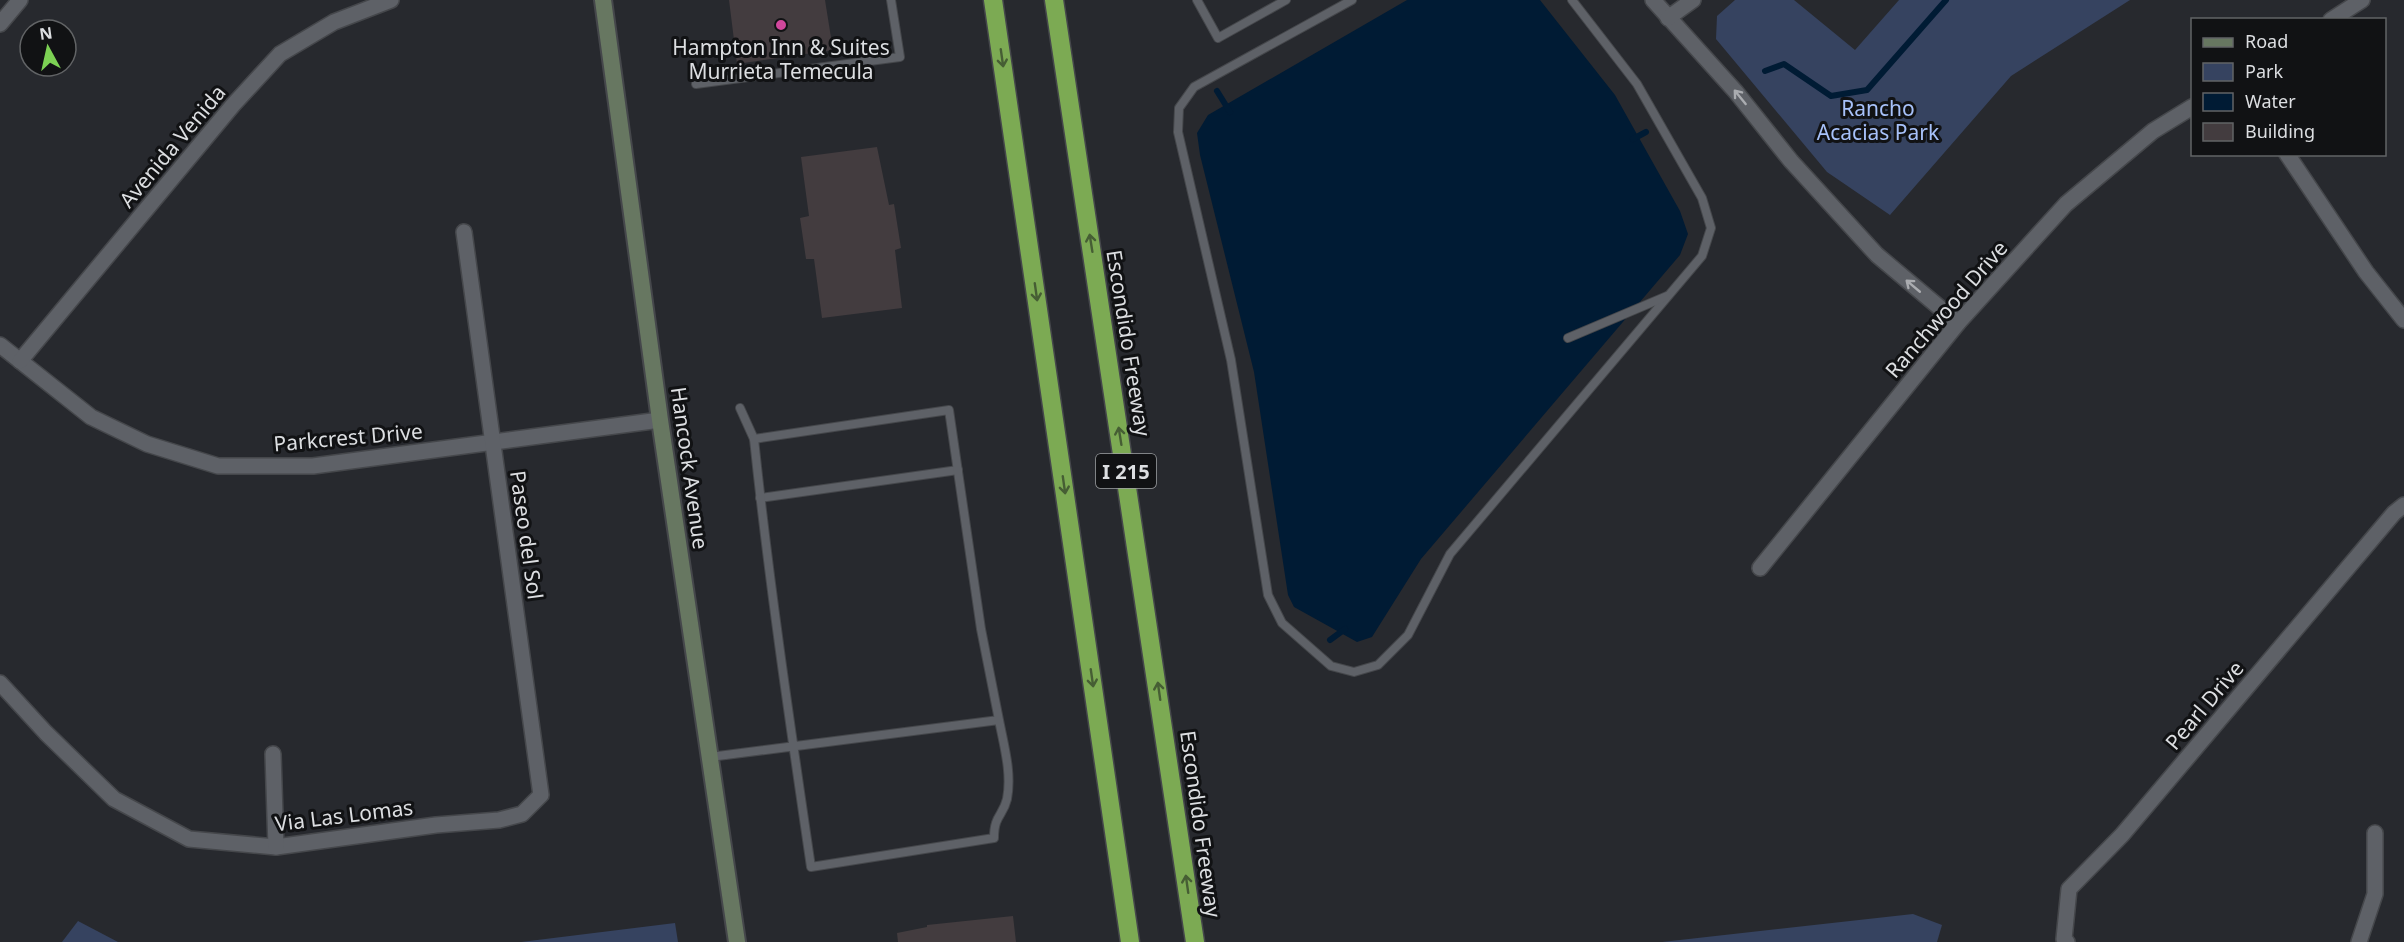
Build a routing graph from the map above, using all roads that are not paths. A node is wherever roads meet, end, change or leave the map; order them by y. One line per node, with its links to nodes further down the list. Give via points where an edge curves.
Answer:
1 (20, 0): 16 (street)
2 (391, 0): 26 (street, Avenida Venida, via 334,22 280,54 233,105)
3 (603, 0): 28 (main road, Hancock Avenue)
4 (891, 0): 17 (lane, via 900,57)
5 (993, 0): 44 (highway, one-way to 44)
6 (1054, 0): 45 (highway, Escondido Freeway / I 215, one-way to 6)
7 (1197, 0): 8 (lane, via 1218,38)
8 (1286, 0)
9 (1352, 0): 21 (lane, via 1194,87 1179,108 1178,132 1231,360 1268,595 1282,623 1331,666 1354,672 1378,664 1408,635 1450,554)
10 (1572, 0): 21 (lane, via 1637,84 1702,198 1711,228 1702,256)
11 (1653, 0): 14 (street)
12 (1693, 0): 14 (street)
13 (2362, 0): 15 (street)
14 (1668, 18): 23 (street, one-way to 14, via 1877,255)
15 (2334, 18)
16 (0, 24)
17 (696, 84)
18 (2191, 108): 23 (street, Ranchwood Drive, via 2153,131 2066,204)
19 (2288, 156): 22 (street, via 2366,272)
20 (464, 231): 30 (street, Paseo del Sol)
21 (1669, 296): 24 (lane)
22 (2404, 320)
23 (1958, 323): 34 (street, Ranchwood Drive)
24 (1568, 338)
25 (0, 345): 26 (street, Parkcrest Drive)
26 (20, 362): 30 (street, Parkcrest Drive, via 91,417 147,444 218,466 313,465)
27 (740, 408): 29 (lane)
28 (660, 420): 30 (street, Parkcrest Drive); 39 (main road, Hancock Avenue)
29 (754, 439): 31 (lane, via 949,410); 32 (lane)
30 (493, 442): 40 (street, Paseo del Sol, via 541,795 522,814)
31 (958, 470): 32 (lane); 36 (lane, via 981,629)
32 (760, 498): 37 (lane)
33 (2404, 505): 46 (street, Pearl Drive, via 2122,835 2069,889 2064,939)
34 (1760, 568)
35 (0, 683): 42 (street, Via Las Lomas, via 114,799 189,839)
36 (999, 720): 37 (lane); 37 (lane, via 1009,778 1006,802 994,822 994,838 811,867)
37 (793, 747): 39 (lane)
38 (273, 754): 42 (street)
39 (709, 758): 43 (main road, Hancock Avenue)
40 (500, 820): 42 (street, Via Las Lomas)
41 (2375, 833): 47 (street, via 2375,894)
42 (276, 847)
43 (737, 942)
44 (1130, 942)
45 (1195, 942)
46 (2067, 942)
47 (2359, 942)

